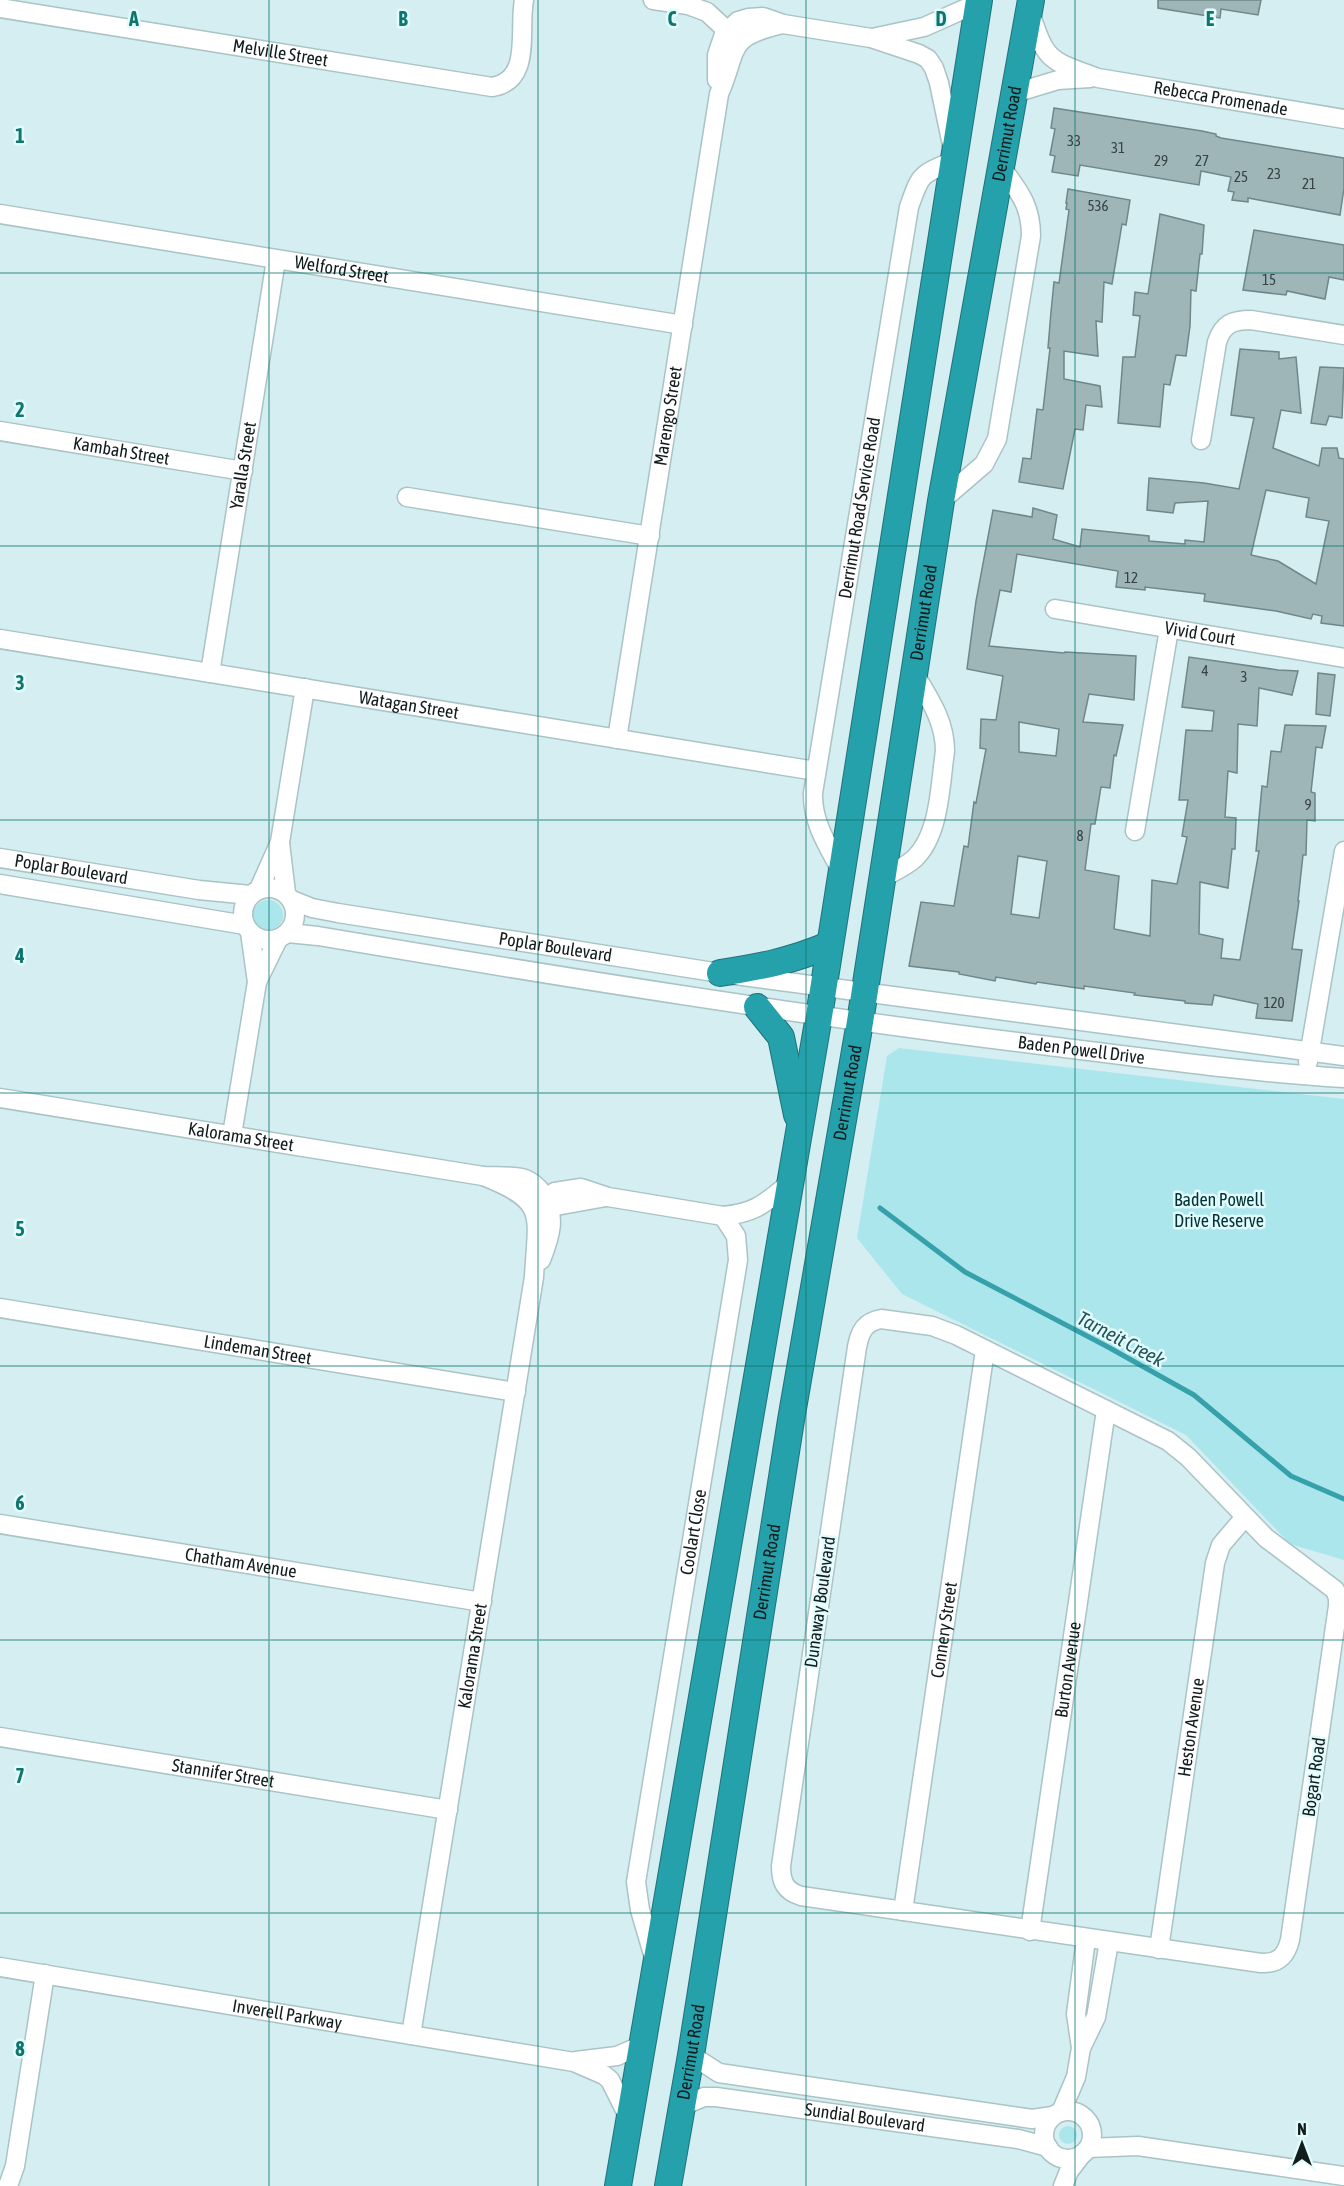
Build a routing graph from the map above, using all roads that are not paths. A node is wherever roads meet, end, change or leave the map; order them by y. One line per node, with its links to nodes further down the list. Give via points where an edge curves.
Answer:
1 (524, 0): 7 (street, Melville Street)
2 (538, 0): 7 (street, Melville Street)
3 (653, 0): 8 (street, via 707,12)
4 (978, 1): 9 (street, via 924,27); 13 (highway)
5 (1030, 5): 10 (street, Rebecca Promenade, via 1040,44 1048,56); 11 (highway, Derrimut Road)
6 (0, 8): 7 (street, Melville Street, via 481,87 501,86 512,79)
7 (523, 34)
8 (733, 36): 9 (street, via 783,24); 17 (street, Marengo Street, via 719,94)
9 (870, 38): 13 (street, via 928,59 939,83)
10 (1098, 78): 11 (street, Rebecca Promenade, via 1058,80); 12 (street, Rebecca Promenade)
11 (1015, 93): 14 (highway, Derrimut Road)
12 (1344, 119)
13 (954, 158): 33 (street, Derrimut Road Service Road, via 918,180 909,207); 38 (highway)
14 (1002, 168): 23 (highway, Derrimut Road); 23 (street, via 1024,200 1030,236 997,440 984,464)
15 (0, 214): 16 (street, Welford Street)
16 (276, 260): 17 (street, Welford Street); 21 (street, Yaralla Street)
17 (683, 325): 24 (street, Marengo Street)
18 (1344, 335): 20 (street, via 1251,320 1228,323 1217,342)
19 (0, 430): 21 (street, Kambah Street)
20 (1201, 440)
21 (243, 471): 29 (street, Yaralla Street)
22 (407, 496): 24 (street)
23 (942, 501): 30 (highway, Derrimut Road)
24 (650, 536): 32 (street, Marengo Street)
25 (1055, 609): 26 (street, Vivid Court)
26 (1168, 629): 28 (street, Vivid Court); 34 (street)
27 (0, 639): 29 (street, Watagan Street)
28 (1344, 658)
29 (210, 673): 31 (street, Watagan Street)
30 (914, 673): 39 (highway, Derrimut Road); 39 (street, via 940,718 945,739 933,828 926,846 913,860)
31 (305, 688): 32 (street, Watagan Street); 35 (street)
32 (617, 739): 33 (street, Watagan Street)
33 (816, 771): 38 (street, Derrimut Road Service Road, via 815,815)
34 (1135, 831)
35 (280, 842): 41 (street); 42 (street)
36 (1344, 851): 53 (street)
37 (0, 858): 41 (street, Poplar Boulevard, via 199,890)
38 (841, 870): 45 (highway)
39 (882, 878): 49 (highway, Derrimut Road)
40 (0, 884): 43 (street, Poplar Boulevard)
41 (255, 892): 42 (street, via 273,888); 43 (street, via 243,909)
42 (289, 897): 44 (street, via 296,917); 46 (street, Poplar Boulevard, via 312,908 338,913)
43 (247, 929): 44 (street, via 263,940); 47 (street)
44 (283, 936): 47 (street); 50 (street, Poplar Boulevard, via 318,936)
45 (829, 945): 46 (highway, via 796,959); 48 (highway)
46 (720, 973): 48 (street, Poplar Boulevard)
47 (257, 982): 59 (street)
48 (823, 987): 49 (street, Baden Powell Drive); 51 (highway)
49 (864, 993): 52 (highway, Derrimut Road); 53 (street, Baden Powell Drive)
50 (757, 1007): 51 (street, Poplar Boulevard); 58 (highway, via 781,1037)
51 (819, 1016): 52 (street, Baden Powell Drive); 58 (highway)
52 (860, 1022): 55 (street, Baden Powell Drive); 85 (highway, Derrimut Road, via 789,1432)
53 (1310, 1052): 54 (street, Baden Powell Drive); 55 (street)
54 (1344, 1056)
55 (1306, 1076): 56 (street, Baden Powell Drive)
56 (1344, 1078)
57 (0, 1098): 59 (street, Kalorama Street)
58 (800, 1127): 60 (highway)
59 (232, 1135): 61 (street, Kalorama Street, via 483,1176)
60 (790, 1183): 62 (street, via 757,1208); 77 (highway)
61 (543, 1204): 62 (street, via 608,1197); 65 (street, Kalorama Street, via 537,1219 534,1277)
62 (723, 1216): 77 (street, Coolart Close, via 736,1236 738,1260 636,1882)
63 (0, 1308): 65 (street, Lindeman Street)
64 (985, 1350): 66 (street); 72 (street, Connery Street); 72 (street, Dunaway Boulevard, via 932,1326 881,1319 869,1322 857,1347 782,1866 784,1886 793,1894)
65 (516, 1392): 69 (street, Kalorama Street)
66 (1106, 1410): 67 (street, via 1178,1448); 73 (street, Burton Avenue)
67 (1245, 1517): 76 (street, Heston Avenue, via 1221,1545 1215,1563); 76 (street, Bogart Road, via 1279,1549 1331,1586 1338,1598 1290,1940 1285,1954 1275,1962 1261,1963)
68 (0, 1524): 69 (street, Chatham Avenue)
69 (482, 1602): 71 (street, Kalorama Street)
70 (0, 1737): 71 (street, Stannifer Street)
71 (448, 1810): 82 (street, Kalorama Street)
72 (903, 1911): 73 (street)
73 (1030, 1930): 74 (street)
74 (1086, 1939): 75 (street); 80 (street)
75 (1109, 1942): 76 (street); 81 (street)
76 (1159, 1949)
77 (656, 1965): 83 (highway)
78 (0, 1967): 79 (street, Inverell Parkway)
79 (45, 1974): 82 (street, Inverell Parkway); 96 (street, via 15,2166)
80 (1078, 1993): 81 (street); 84 (street, via 1076,2014)
81 (1100, 1997): 84 (street, via 1096,2017)
82 (411, 2035): 86 (street, Inverell Parkway)
83 (642, 2045): 86 (street, Inverell Parkway, via 617,2056); 90 (highway)
84 (1081, 2048): 87 (street)
85 (691, 2055): 88 (highway, Derrimut Road); 89 (street, Sundial Boulevard, via 719,2073 1032,2119)
86 (574, 2062): 90 (street, Inverell Parkway, via 610,2080)
87 (1076, 2077): 89 (street); 91 (street)
88 (682, 2106): 93 (street, Sundial Boulevard, via 704,2097 716,2097 1018,2139); 98 (highway, Derrimut Road)
89 (1057, 2114): 91 (street, via 1069,2111); 93 (street, via 1045,2127)
90 (630, 2120): 97 (highway)
91 (1087, 2122): 92 (street); 94 (street, via 1092,2134)
92 (1138, 2146): 94 (street); 95 (street)
93 (1050, 2149): 94 (street, via 1066,2158); 99 (street)
94 (1085, 2151): 100 (street)
95 (1344, 2176)
96 (8, 2186)
97 (618, 2186)
98 (668, 2186)
99 (1058, 2186)
100 (1063, 2186)

